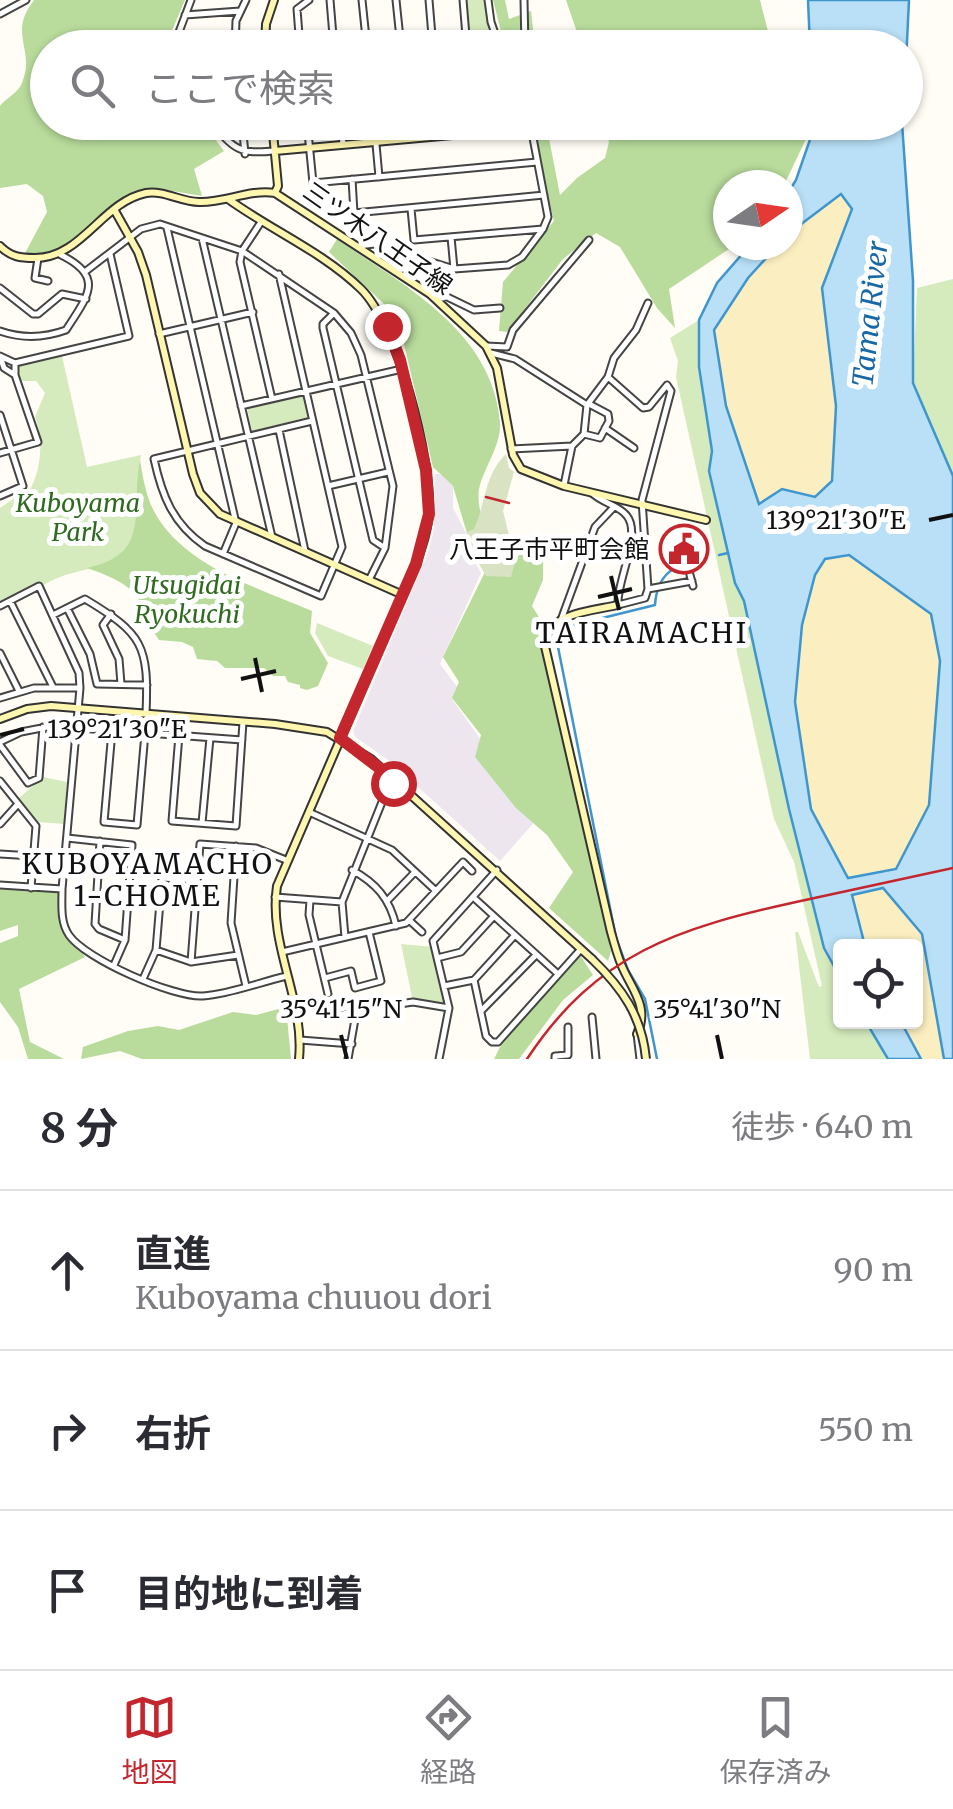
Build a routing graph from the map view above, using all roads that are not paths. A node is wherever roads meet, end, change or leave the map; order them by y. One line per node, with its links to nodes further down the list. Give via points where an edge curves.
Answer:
1 (26, 0): 14 (street)
2 (191, 0): 15 (street)
3 (246, 0): 13 (street)
4 (274, 0): 18 (street)
5 (309, 0): 19 (street, via 297,9)
6 (330, 0): 20 (street)
7 (362, 0): 21 (street)
8 (396, 0): 22 (street)
9 (429, 0): 23 (street)
10 (463, 0): 24 (street)
11 (488, 0): 25 (street)
12 (524, 0): 26 (street)
13 (240, 11): 15 (street); 17 (street)
14 (0, 14)
15 (186, 15): 16 (street)
16 (180, 30)
17 (237, 30)
18 (266, 30)
19 (299, 30)
20 (332, 30)
21 (365, 30)
22 (398, 30)
23 (432, 30)
24 (466, 30)
25 (494, 30)
26 (525, 30)
27 (227, 140): 38 (street)
28 (244, 140): 38 (street)
29 (274, 140): 37 (street)
30 (309, 140): 36 (street)
31 (342, 140): 35 (street)
32 (398, 140): 34 (street)
33 (533, 140): 39 (street)
34 (376, 142): 35 (street); 40 (street)
35 (342, 144): 36 (street)
36 (310, 148): 37 (street); 41 (street, via 313,183)
37 (275, 151): 38 (street); 42 (street)
38 (245, 154)
39 (537, 162): 40 (street); 43 (street)
40 (379, 177): 41 (street)
41 (352, 179): 45 (street, via 354,213)
42 (275, 193): 44 (street, 三ツ木八王子線); 55 (street, 三ツ木八王子線)
43 (544, 195): 45 (street); 49 (street)
44 (228, 199): 46 (street, 三ツ木八王子線, via 197,202 150,192); 47 (street)
45 (411, 208): 51 (street, via 414,240)
46 (114, 211): 50 (street); 58 (street, 三ツ木八王子線)
47 (261, 222): 56 (street); 78 (street, via 361,289 387,326)
48 (166, 226): 50 (street, via 150,225); 52 (street); 72 (street)
49 (543, 229): 51 (street); 60 (street, via 514,263)
50 (131, 237): 57 (street); 74 (street)
51 (451, 237): 60 (street)
52 (202, 238): 56 (street); 71 (street)
53 (590, 240): 75 (street, via 514,330 508,346)
54 (0, 246): 59 (street, 三ツ木八王子線, via 14,256)
55 (359, 246): 60 (street, via 374,244); 65 (street, 三ツ木八王子線)
56 (242, 251): 62 (street); 69 (street)
57 (109, 253): 61 (street); 77 (street, via 129,336)
58 (61, 254): 59 (street, 三ツ木八王子線); 61 (street)
59 (38, 258): 63 (street, via 35,278)
60 (454, 269)
61 (86, 271): 66 (street)
62 (280, 274): 70 (street); 83 (street)
63 (48, 281)
64 (2, 293): 66 (street, via 33,314 62,294)
65 (430, 294): 68 (street, via 474,310); 75 (street, 三ツ木八王子線)
66 (86, 298): 73 (street, via 66,330 40,337)
67 (648, 303): 81 (street)
68 (500, 308)
69 (253, 312): 71 (street); 84 (street)
70 (334, 313): 80 (street, via 351,333); 82 (street, via 323,328)
71 (221, 319): 72 (street); 86 (street)
72 (190, 326): 74 (street); 93 (street)
73 (0, 331)
74 (159, 334): 98 (street)
75 (488, 350): 85 (street, via 515,359); 96 (street)
76 (0, 356): 77 (street); 79 (street)
77 (15, 363): 79 (street)
78 (402, 369): 80 (street); 118 (street, via 429,502 422,549)
79 (15, 374): 97 (street, via 38,442)
80 (367, 377): 82 (street); 100 (street)
81 (608, 377): 85 (street); 106 (street, via 646,408 671,388)
82 (336, 384): 83 (street); 101 (street)
83 (305, 391): 84 (street); 88 (street)
84 (272, 399): 86 (street)
85 (588, 405): 89 (street, via 610,416); 91 (street)
86 (242, 406): 92 (street)
87 (0, 415): 97 (street)
88 (312, 421): 90 (street); 102 (street)
89 (605, 428): 91 (street, via 600,438); 95 (street)
90 (279, 430): 92 (street); 113 (street)
91 (584, 434): 94 (street)
92 (248, 437): 93 (street); 110 (street)
93 (218, 444): 98 (street); 109 (street)
94 (572, 446): 96 (street); 103 (street)
95 (634, 448)
96 (511, 449): 103 (street, via 521,468)
97 (11, 450): 99 (street); 105 (street, via 23,486)
98 (186, 450): 109 (street, via 200,493); 112 (street, via 154,459 160,484 180,524)
99 (0, 453)
100 (389, 472): 101 (street); 111 (street)
101 (358, 479): 102 (street); 111 (street, via 373,540)
102 (328, 486): 114 (street, via 342,547)
103 (564, 486): 104 (street)
104 (592, 493): 106 (street); 107 (street)
105 (0, 496)
106 (642, 506): 108 (street); 117 (street)
107 (614, 507): 120 (street, via 631,528); 125 (street, via 597,524)
108 (706, 520)
109 (236, 523): 110 (street); 112 (street)
110 (273, 540): 113 (street)
111 (385, 548): 115 (street)
112 (223, 554): 114 (street, via 321,596)
113 (305, 554): 114 (street)
114 (334, 565): 115 (street)
115 (369, 580): 118 (street)
116 (692, 581): 117 (street)
117 (650, 590): 120 (street, via 645,598)
118 (402, 595): 143 (street)
119 (10, 601): 121 (street); 123 (street, via 39,586); 129 (street)
120 (618, 605): 125 (street)
121 (0, 606)
122 (66, 608): 123 (street); 124 (street, via 85,599); 127 (street, via 98,684)
123 (52, 614): 130 (street, via 76,663)
124 (111, 614): 127 (street, via 103,624); 128 (street, via 135,638)
125 (561, 620): 204 (street, via 547,632 544,646 611,932 642,1004)
126 (0, 653): 131 (street)
127 (121, 684): 128 (street)
128 (147, 685): 134 (street)
129 (52, 687): 130 (street); 131 (street)
130 (80, 688): 133 (street)
131 (19, 691): 132 (street)
132 (0, 698)
133 (78, 708): 134 (street); 135 (street, via 27,709); 138 (street)
134 (146, 714): 136 (street)
135 (0, 719)
136 (243, 722): 143 (street, via 312,728); 144 (street)
137 (42, 727): 138 (street); 145 (street); 145 (street, via 38,778 28,783)
138 (77, 727): 139 (street); 152 (street)
139 (112, 730): 140 (street); 140 (street, via 104,822 120,824 137,825)
140 (146, 733): 141 (street)
141 (178, 735): 142 (street); 150 (street, via 172,820)
142 (210, 738): 144 (street); 150 (street)
143 (340, 738): 146 (street); 149 (street)
144 (242, 740): 150 (street, via 236,826)
145 (0, 743)
146 (395, 780): 153 (street); 160 (street)
147 (0, 782): 148 (street)
148 (18, 804): 151 (street); 157 (street, via 36,826)
149 (307, 811): 153 (street); 158 (street)
150 (202, 823)
151 (0, 824)
152 (67, 838): 154 (street); 166 (street)
153 (366, 838): 159 (street); 162 (street, via 392,850)
154 (100, 840): 180 (street, via 95,924); 180 (street, via 132,845)
155 (236, 846): 158 (street); 163 (street, via 200,844); 186 (street, via 231,923)
156 (0, 854): 157 (street)
157 (33, 856): 165 (street)
158 (286, 860): 169 (street)
159 (352, 870): 171 (street); 172 (street)
160 (497, 870): 168 (street); 182 (street)
161 (472, 871): 167 (street, via 463,862)
162 (414, 872): 167 (street); 171 (street)
163 (197, 880): 183 (street, via 162,878); 188 (street)
164 (0, 886): 165 (street)
165 (31, 888): 166 (street)
166 (62, 890): 189 (street, via 69,936 87,954)
167 (436, 892): 174 (street)
168 (473, 897): 173 (street); 187 (street, via 433,942)
169 (276, 898): 170 (street); 184 (street)
170 (310, 900): 172 (street); 181 (street)
171 (388, 900): 175 (street)
172 (342, 902): 179 (street)
173 (494, 916): 178 (street); 187 (street, via 461,952)
174 (410, 921): 175 (street); 177 (street)
175 (396, 926): 176 (street)
176 (369, 932): 179 (street); 192 (street, via 381,981 355,988 351,971)
177 (422, 932)
178 (515, 935): 185 (street); 194 (street)
179 (345, 937): 181 (street)
180 (125, 940): 189 (street)
181 (316, 944): 184 (street); 192 (street)
182 (581, 948): 190 (street); 212 (street, bridge, via 633,1009)
183 (156, 950): 188 (street); 193 (street)
184 (282, 952): 191 (street)
185 (536, 955): 190 (street); 201 (street)
186 (238, 956): 188 (street); 195 (street)
187 (437, 958): 196 (street)
188 (191, 962)
189 (114, 965): 193 (street)
190 (558, 974): 201 (street, via 498,1042 486,1036)
191 (288, 976): 195 (street); 199 (street)
192 (325, 978): 197 (street)
193 (144, 979): 195 (street, via 188,996)
194 (474, 980): 196 (street); 201 (street)
195 (246, 986)
196 (444, 986): 200 (street)
197 (328, 994)
198 (358, 1002): 199 (street); 200 (street); 206 (street)
199 (295, 1007): 205 (street)
200 (449, 1008): 209 (street)
201 (482, 1011)
202 (592, 1017): 211 (street)
203 (568, 1027): 210 (street, via 568,1055)
204 (637, 1034): 212 (street)
205 (300, 1040): 206 (street); 207 (street)
206 (352, 1044): 208 (street)
207 (299, 1059)
208 (348, 1059)
209 (439, 1059)
210 (554, 1059)
211 (596, 1059)
212 (643, 1059)

